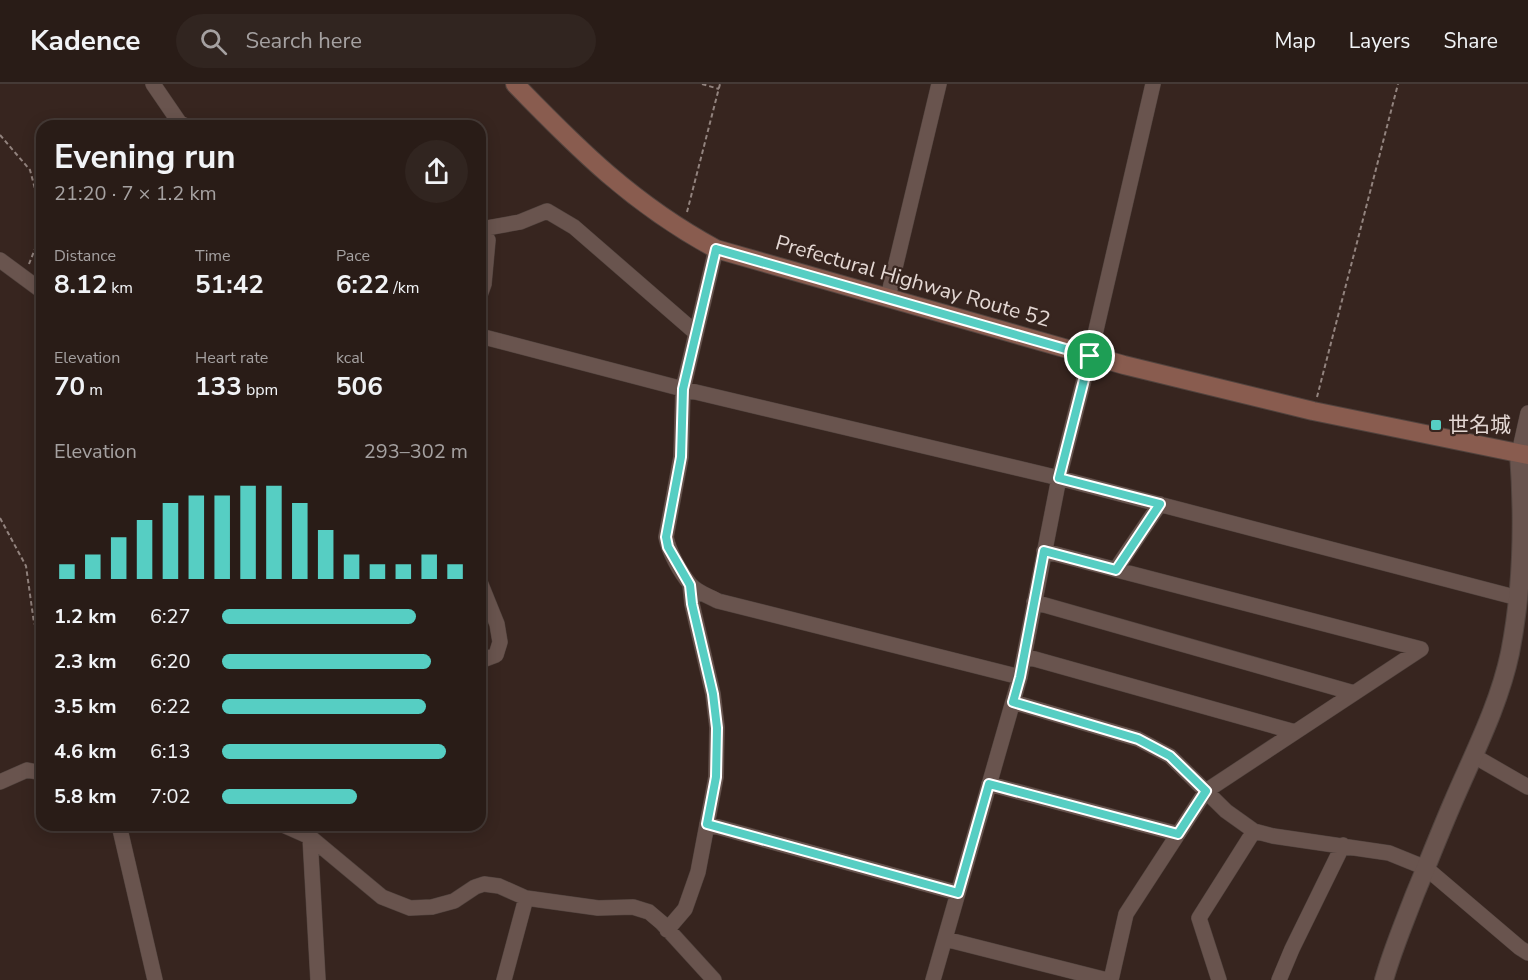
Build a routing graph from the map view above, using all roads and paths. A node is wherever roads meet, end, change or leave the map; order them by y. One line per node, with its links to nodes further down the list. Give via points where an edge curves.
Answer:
1 (153, 84): 9 (street)
2 (514, 84): 13 (main road, Prefectural Highway Route 52, via 594,164)
3 (702, 84): 8 (path)
4 (720, 84): 8 (path)
5 (939, 84): 21 (street)
6 (1153, 84): 24 (street)
7 (1398, 84): 26 (path)
8 (718, 89): 13 (path)
9 (178, 120)
10 (0, 135): 11 (path, via 30,170)
11 (36, 192)
12 (486, 228): 22 (street, via 548,212 574,227)
13 (683, 230): 16 (main road, Prefectural Highway Route 52)
14 (486, 237): 18 (street)
15 (36, 247): 19 (path)
16 (716, 249): 21 (main road, Prefectural Highway Route 52); 22 (street)
17 (0, 260): 19 (street)
18 (486, 262)
19 (24, 278): 20 (street)
20 (36, 287)
21 (888, 297): 24 (main road, Prefectural Highway Route 52)
22 (696, 333): 25 (street)
23 (486, 338): 25 (street)
24 (1090, 356): 26 (main road, Prefectural Highway Route 52); 29 (street)
25 (683, 389): 29 (street); 35 (street, via 681,457 666,537)
26 (1313, 411): 28 (main road, Prefectural Highway Route 52)
27 (1528, 413): 28 (street)
28 (1523, 454): 32 (street)
29 (1059, 478): 30 (street); 33 (street)
30 (1160, 504): 34 (street); 37 (street)
31 (0, 518): 39 (path, via 26,566)
32 (1525, 549): 37 (street)
33 (1044, 551): 34 (street); 38 (street)
34 (1116, 570): 43 (street, via 1420,649)
35 (690, 585): 42 (street, via 718,601); 52 (street, via 717,728 716,777)
36 (486, 597): 41 (street, via 500,642 496,655)
37 (1518, 598): 46 (street, via 1510,654)
38 (1035, 602): 40 (street); 43 (street)
39 (36, 626)
40 (1024, 656): 42 (street); 45 (street)
41 (486, 659)
42 (1020, 677): 44 (street)
43 (1354, 693): 45 (street)
44 (1013, 702): 49 (street); 51 (street, via 1138,739 1170,756)
45 (1295, 732): 51 (street)
46 (1474, 756): 50 (street); 59 (street)
47 (36, 771): 48 (street, via 27,770)
48 (0, 782)
49 (989, 784): 56 (street); 60 (street)
50 (1528, 787)
51 (1206, 791): 55 (street); 56 (street)
52 (707, 824): 60 (street); 62 (street, via 698,872 685,909)
53 (120, 831): 65 (street)
54 (297, 831): 57 (street)
55 (1254, 831): 58 (street); 71 (street, via 1199,918)
56 (1178, 834): 70 (street, via 1126,914)
57 (310, 837): 61 (street, via 382,897 410,908 454,901 484,884); 66 (street)
58 (1343, 845): 59 (street, via 1389,853); 72 (street)
59 (1426, 868): 64 (street); 73 (street)
60 (958, 893): 63 (street)
61 (526, 898): 62 (street, via 598,908 633,907 648,912); 67 (street)
62 (667, 930): 68 (street)
63 (945, 939): 69 (street); 70 (street)
64 (1528, 953)
65 (155, 980)
66 (318, 980)
67 (504, 980)
68 (714, 980)
69 (933, 980)
70 (1109, 980)
71 (1219, 980)
72 (1279, 980)
73 (1384, 980)

